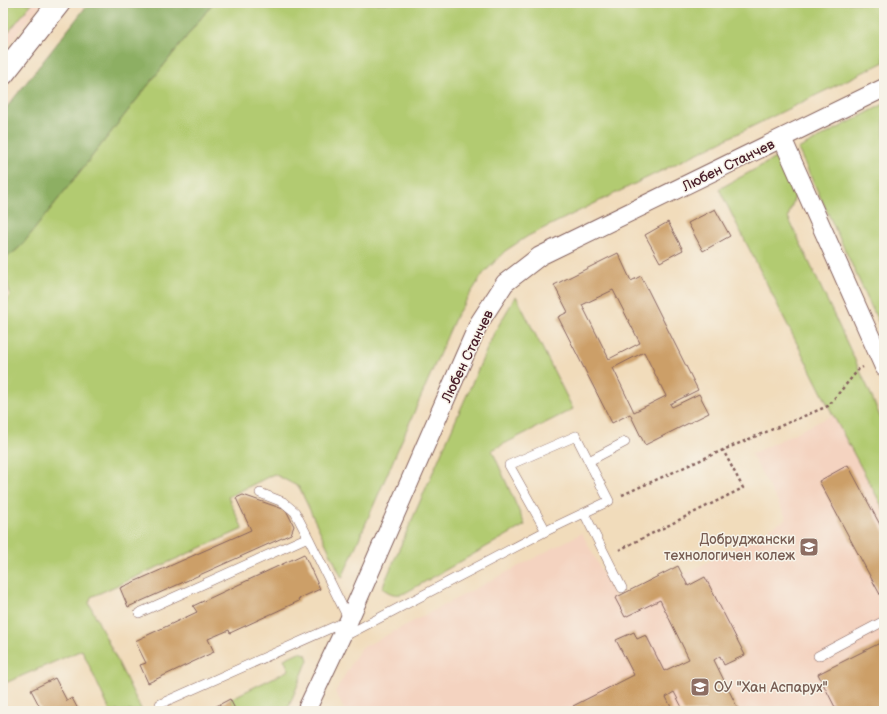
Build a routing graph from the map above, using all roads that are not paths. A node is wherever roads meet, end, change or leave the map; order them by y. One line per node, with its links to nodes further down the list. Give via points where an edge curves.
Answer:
1 (59, 3): 2 (main road)
2 (3, 74)
3 (884, 88): 4 (street, Любен Станчев)
4 (782, 138): 5 (street); 14 (street, Любен Станчев, via 540,256 505,283 479,323)
5 (882, 362)
6 (625, 442): 7 (lane)
7 (589, 461): 9 (lane, via 609,501); 10 (lane, via 576,436 509,465)
8 (260, 493): 11 (lane, via 283,502 295,512)
9 (584, 513): 10 (lane); 12 (lane)
10 (546, 531): 16 (lane)
11 (308, 537): 13 (lane); 14 (lane)
12 (622, 588)
13 (139, 613)
14 (349, 620): 16 (street, Любен Станчев); 18 (lane)
15 (884, 621): 17 (lane)
16 (340, 638): 19 (street, Любен Станчев)
17 (818, 656)
18 (160, 704)
19 (306, 711)

